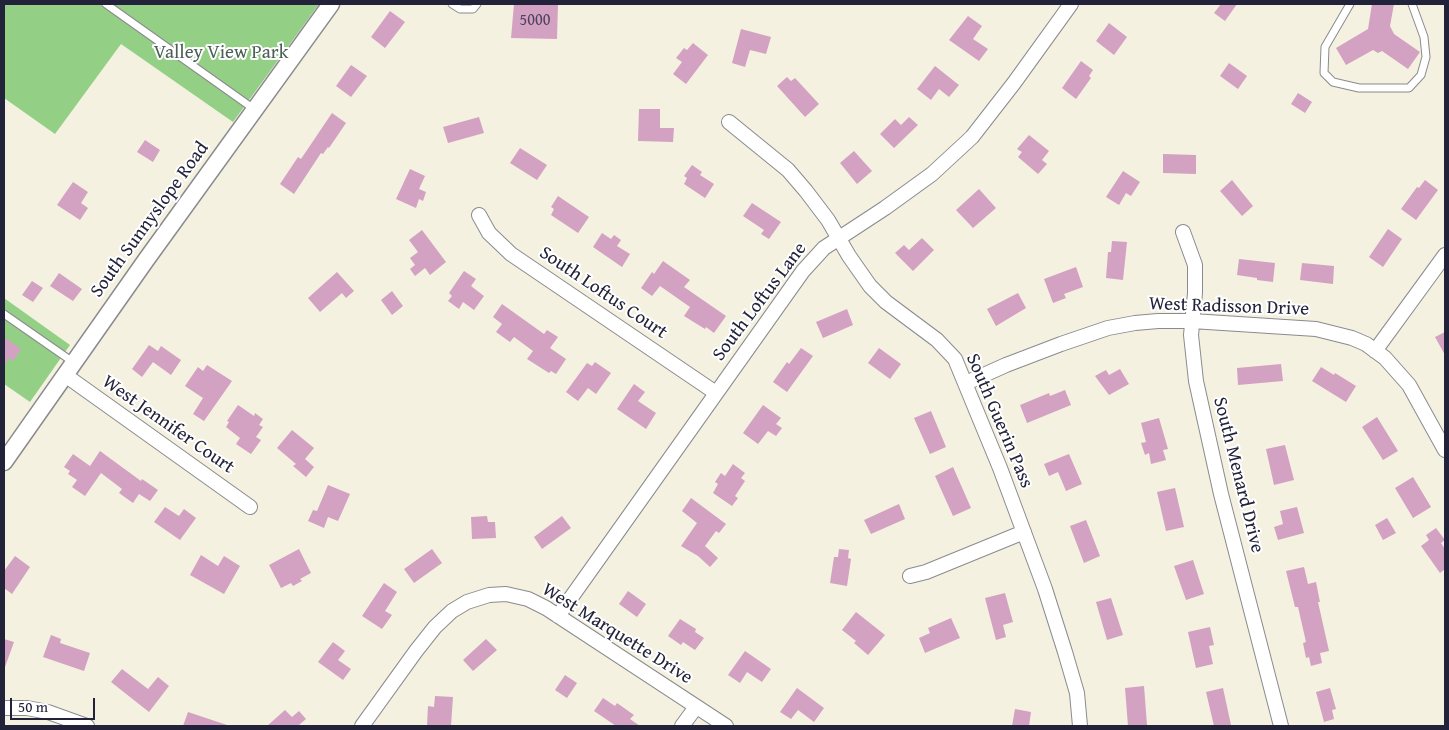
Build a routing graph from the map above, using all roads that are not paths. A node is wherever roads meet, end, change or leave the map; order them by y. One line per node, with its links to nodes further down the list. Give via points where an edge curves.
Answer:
1 (106, 4): 8 (lane)
2 (330, 4): 8 (street, South Sunnyslope Road)
3 (452, 4): 4 (lane, via 460,9 473,10)
4 (477, 4)
5 (1071, 4): 12 (street, South Loftus Lane, via 972,137 913,189)
6 (1350, 4): 7 (lane, via 1325,48 1324,73 1333,82 1359,88 1409,88 1420,75 1426,56 1424,37)
7 (1412, 4)
8 (254, 109): 17 (street, South Sunnyslope Road)
9 (729, 122): 12 (street, South Guerin Pass, via 788,170)
10 (479, 215): 19 (street, South Loftus Court, via 489,233 511,254)
11 (1183, 232): 15 (street, South Menard Drive, via 1195,265)
12 (839, 238): 18 (street, South Guerin Pass, via 870,286 948,350); 19 (street, South Loftus Lane, via 824,248 803,271)
13 (1445, 255): 16 (street)
14 (4, 314): 17 (lane)
15 (1192, 321): 16 (street, West Radisson Drive, via 1316,329 1352,338); 18 (street, West Radisson Drive, via 1158,321 1108,328 1006,364); 33 (street, South Menard Drive, via 1196,381 1221,494)
16 (1375, 351): 20 (street, West Radisson Drive, via 1409,385)
17 (69, 369): 21 (street, South Sunnyslope Road); 22 (street, West Jennifer Court)
18 (966, 383): 23 (street, South Guerin Pass)
19 (716, 393): 25 (street, South Loftus Lane)
20 (1445, 450)
21 (4, 462)
22 (250, 507)
23 (1024, 532): 24 (street); 32 (street, South Guerin Pass, via 1066,652 1077,692)
24 (910, 576)
25 (558, 616): 26 (street, West Marquette Drive); 29 (street, West Marquette Drive, via 528,599 506,594 467,602 435,627)
26 (696, 707): 30 (street); 31 (street, West Marquette Drive)
27 (4, 708): 28 (street, via 48,712)
28 (87, 726)
29 (362, 726)
30 (682, 726)
31 (726, 726)
32 (1080, 726)
33 (1281, 726)

